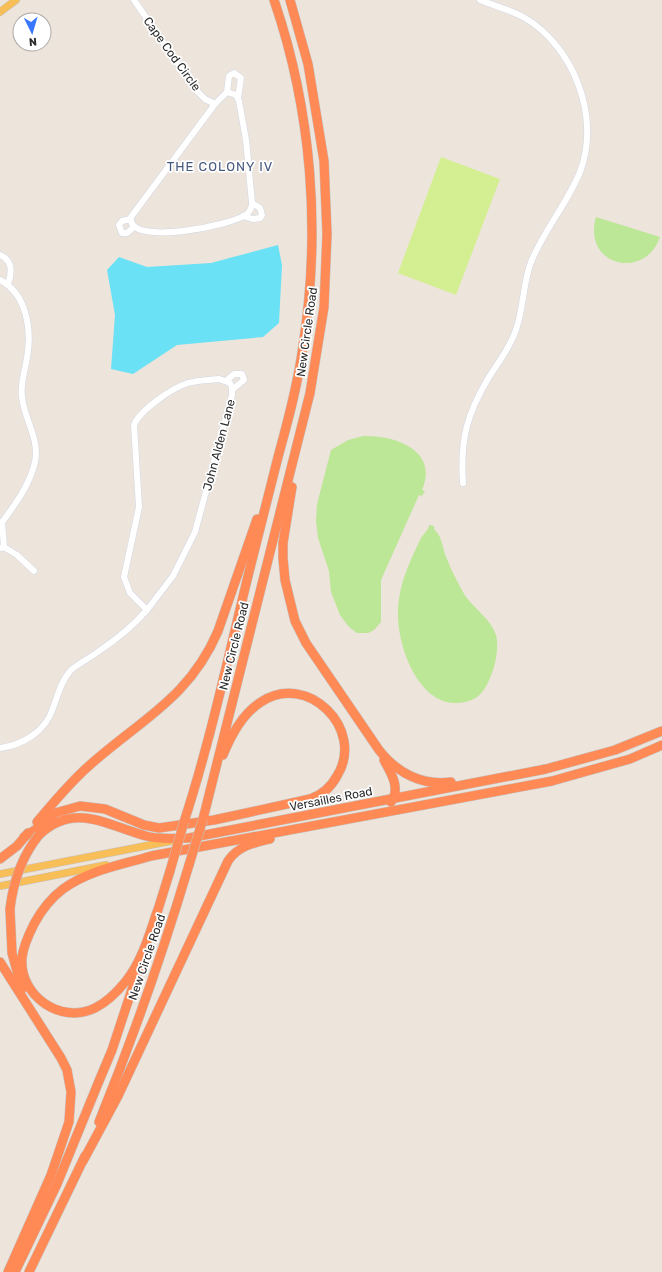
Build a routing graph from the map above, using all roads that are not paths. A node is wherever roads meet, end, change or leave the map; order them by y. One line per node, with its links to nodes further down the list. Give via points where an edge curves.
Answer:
1 (16, 0): 6 (main road)
2 (134, 0): 9 (street, Cape Cod Circle, via 196,90)
3 (274, 0): 20 (highway, New Circle Road, via 294,68 304,124 310,180 312,246 303,348)
4 (290, 0): 19 (highway, New Circle Road, via 308,64 320,127 327,228 320,335)
5 (485, 1): 21 (street, via 524,18 539,28 554,44 576,78 587,126 586,149 566,202 541,242 532,262 514,335 476,398 467,419 463,450)
6 (0, 12)
7 (227, 92): 8 (street, via 234,93); 8 (street, via 229,76 234,73 241,78); 9 (street)
8 (238, 98): 10 (street, via 246,140)
9 (215, 104): 12 (street)
10 (252, 203): 11 (street, via 250,210); 11 (street, via 260,208 260,218 253,220)
11 (243, 216): 13 (street, via 186,232 150,231)
12 (130, 219): 13 (street); 13 (street, via 122,221 119,229 127,233)
13 (134, 227)
14 (0, 255): 16 (street, via 11,267)
15 (0, 280): 16 (street)
16 (8, 284): 22 (street, via 21,300 28,324 29,348 22,396 36,453 27,484)
17 (226, 381): 18 (street, John Alden Lane); 18 (street, via 238,372 242,374 244,380); 25 (street, John Alden Lane, via 198,381 179,387 143,412 134,425 138,514 124,577 130,594)
18 (233, 389): 25 (street, John Alden Lane, via 195,532 173,576)
19 (300, 432): 29 (highway, via 283,542 285,580 290,602 295,621 306,643); 31 (highway, New Circle Road)
20 (278, 461): 35 (highway, via 218,631 199,668 176,695 90,764); 41 (highway, New Circle Road, bridge, via 203,755)
21 (464, 483)
22 (1, 523): 23 (street)
23 (2, 547): 24 (street)
24 (34, 571)
25 (147, 610): 28 (street, John Alden Lane, via 115,641 70,671 60,688 49,719 36,733 20,743)
26 (662, 731): 30 (highway, Versailles Road, via 615,750)
27 (662, 745): 33 (highway, Versailles Road, via 630,759 552,781)
28 (0, 748)
29 (379, 750): 30 (highway, via 397,769 424,782 443,783); 32 (highway, via 395,783)
30 (512, 776): 32 (highway, Versailles Road)
31 (210, 789): 35 (highway, via 232,736 245,715 262,701 282,694 304,696 324,705 341,727 345,745 343,765 333,783 314,798 165,828 152,827 96,807 80,806 55,813); 44 (highway, New Circle Road, bridge, via 190,865 160,960 133,1037)
32 (393, 799): 33 (highway); 36 (highway, Versailles Road)
33 (382, 813): 34 (highway, Versailles Road)
34 (357, 818): 37 (highway, Versailles Road); 44 (highway, via 254,843 240,848 231,856 118,1096)
35 (24, 837): 38 (highway)
36 (189, 838): 39 (main road, Versailles Road); 43 (highway, bridge, via 146,836 108,822 84,818 62,821 39,835 26,854 17,876 10,909 14,965)
37 (151, 856): 40 (main road, Versailles Road); 41 (highway, via 87,875 53,898 38,916 26,942 22,962 27,984 38,999 53,1009 76,1013 94,1009 108,1000 138,964)
38 (0, 859)
39 (0, 874)
40 (0, 886)
41 (157, 912): 46 (highway, New Circle Road, via 112,1050 57,1184)
42 (0, 962): 43 (highway)
43 (31, 1010): 45 (highway, via 67,1070 71,1108 59,1156)
44 (82, 1161): 47 (highway, New Circle Road)
45 (8, 1272)
46 (15, 1272)
47 (29, 1272)

